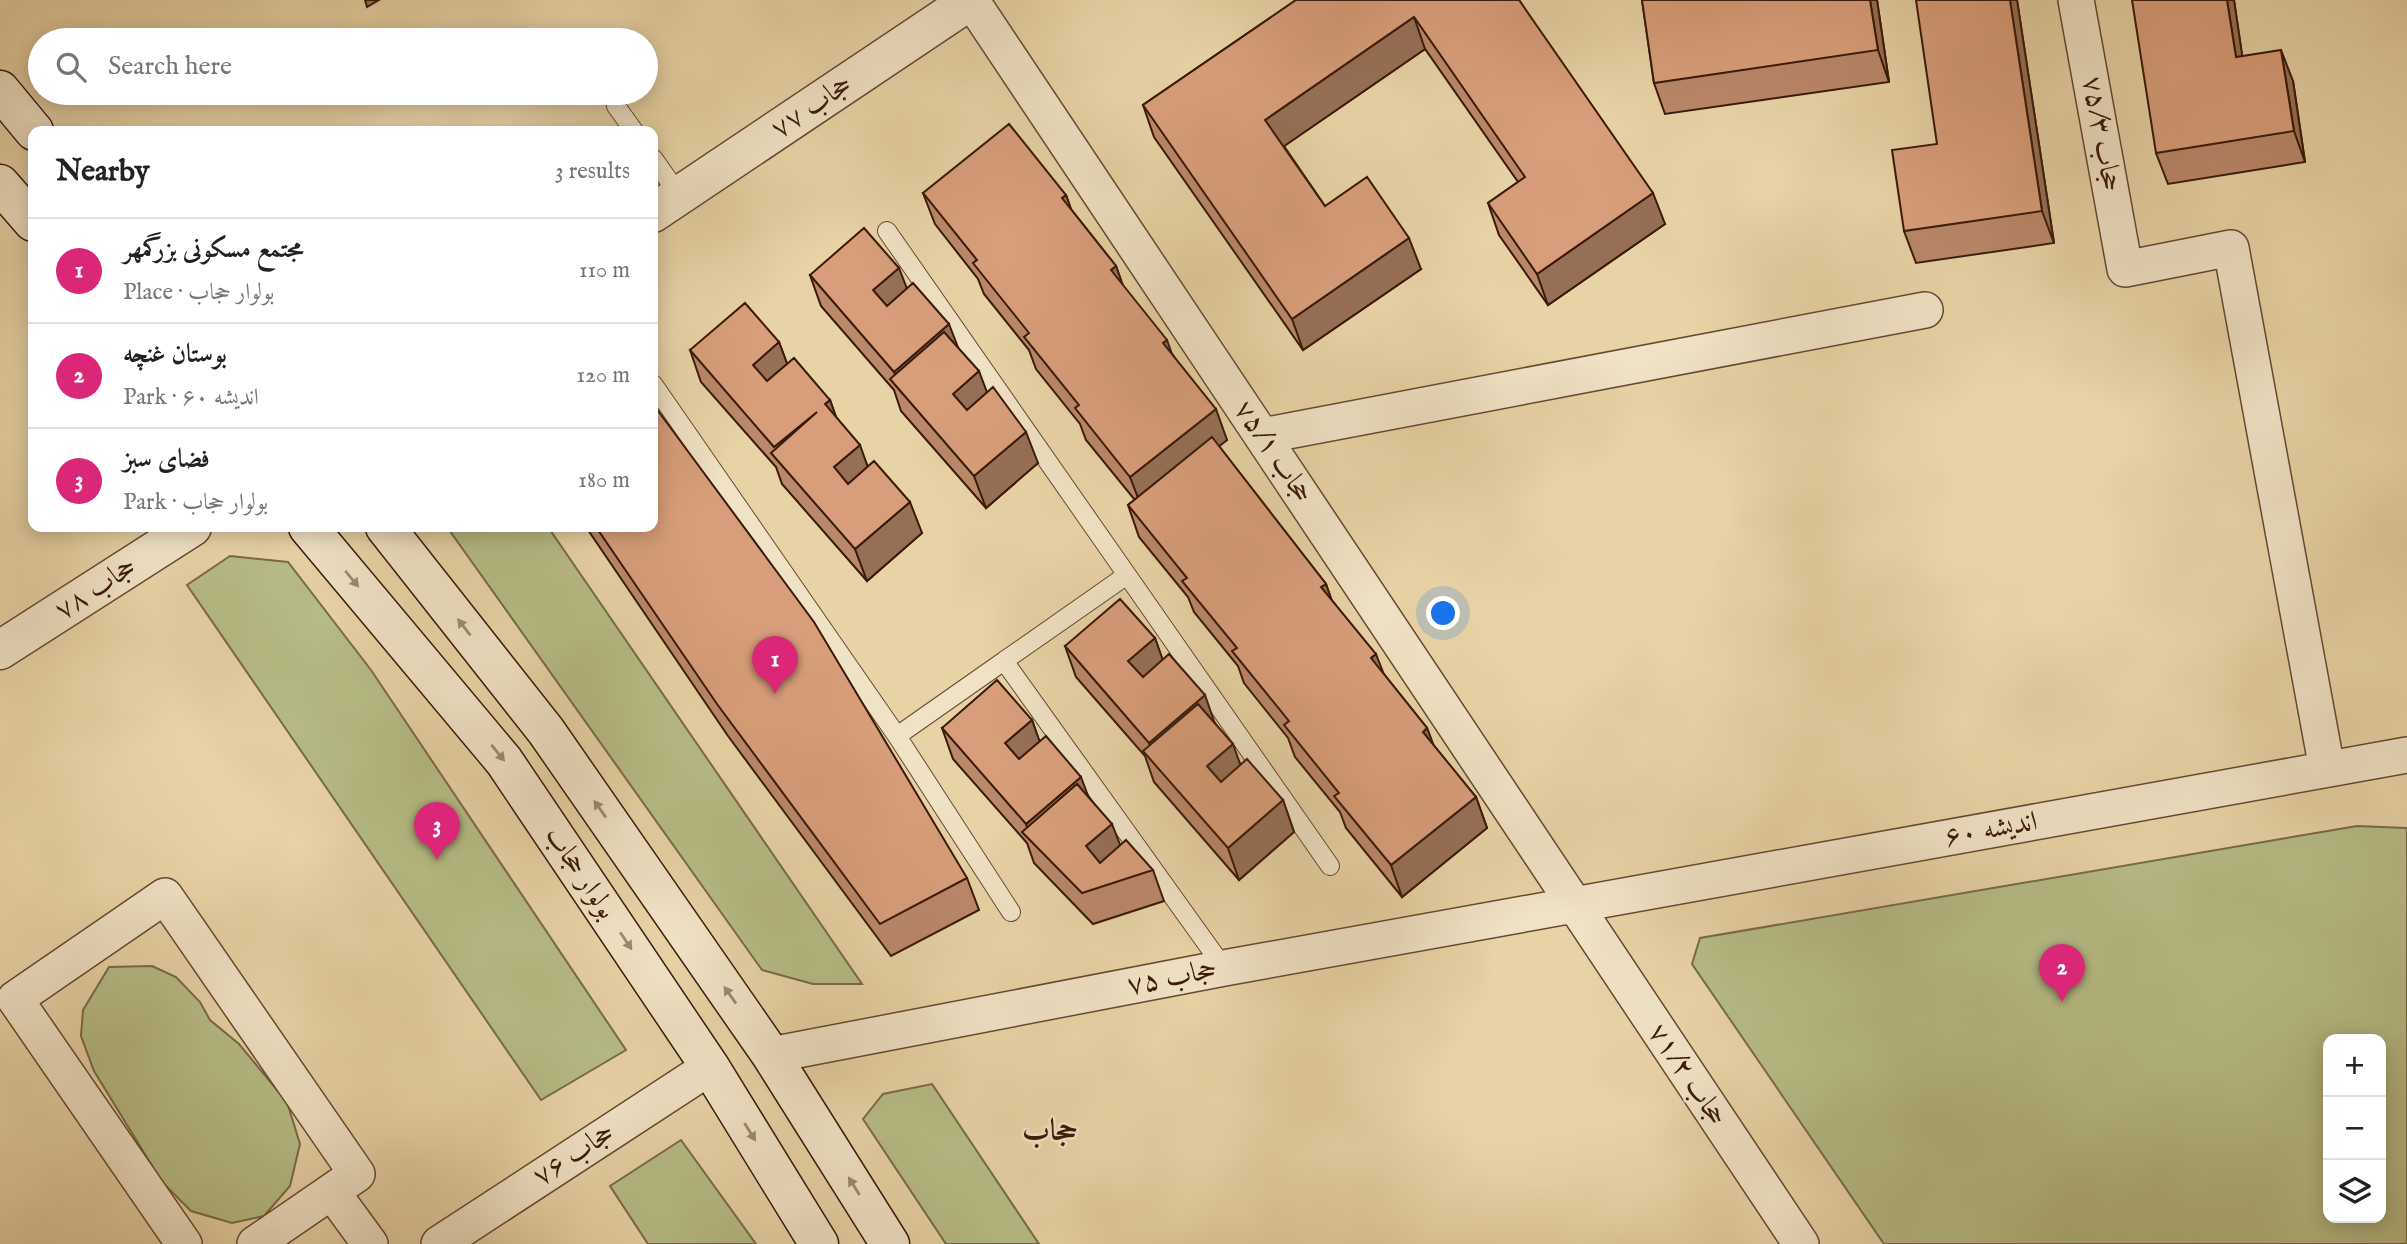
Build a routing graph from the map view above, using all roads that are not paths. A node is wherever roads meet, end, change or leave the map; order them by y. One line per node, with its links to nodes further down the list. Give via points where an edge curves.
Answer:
1 (971, 0): 9 (main road, حجاب ۷۷); 14 (street, حجاب ۷۵/۱)
2 (2076, 0): 23 (street, حجاب ۷۵/۳, via 2125,269 2231,248)
3 (0, 90): 5 (main road)
4 (616, 106): 6 (lane)
5 (30, 126)
6 (630, 126)
7 (658, 176): 9 (lane)
8 (0, 184): 10 (main road)
9 (666, 204)
10 (28, 216)
11 (887, 231): 18 (lane)
12 (1925, 310): 14 (street)
13 (658, 391): 21 (lane)
14 (1262, 436): 25 (street, حجاب ۷۵/۱)
15 (184, 532): 19 (main road, حجاب ۷۸)
16 (312, 532): 29 (main road, بولوار حجاب, one-way to 29, via 504,761)
17 (389, 532): 28 (main road, بولوار حجاب, one-way to 17, via 546,731)
18 (1127, 575): 20 (lane); 24 (lane)
19 (0, 650)
20 (1004, 661): 21 (lane); 27 (lane)
21 (897, 736): 26 (lane)
22 (2407, 755): 23 (street, اندیشه ۶۰)
23 (2327, 769): 25 (street, اندیشه ۶۰)
24 (1330, 866)
25 (1574, 905): 27 (street, حجاب ۷۵); 37 (street, حجاب ۷۱/۲)
26 (1011, 912)
27 (1224, 968): 28 (street, حجاب ۷۵)
28 (771, 1055): 36 (main road, بولوار حجاب, one-way to 28)
29 (710, 1067): 34 (street, حجاب ۷۶); 35 (main road, بولوار حجاب, one-way to 35)
30 (332, 1192): 31 (street, via 357,1174 164,896 15,999); 32 (street); 33 (street)
31 (184, 1244)
32 (255, 1244)
33 (370, 1244)
34 (439, 1244)
35 (819, 1244)
36 (890, 1244)
37 (1801, 1244)

